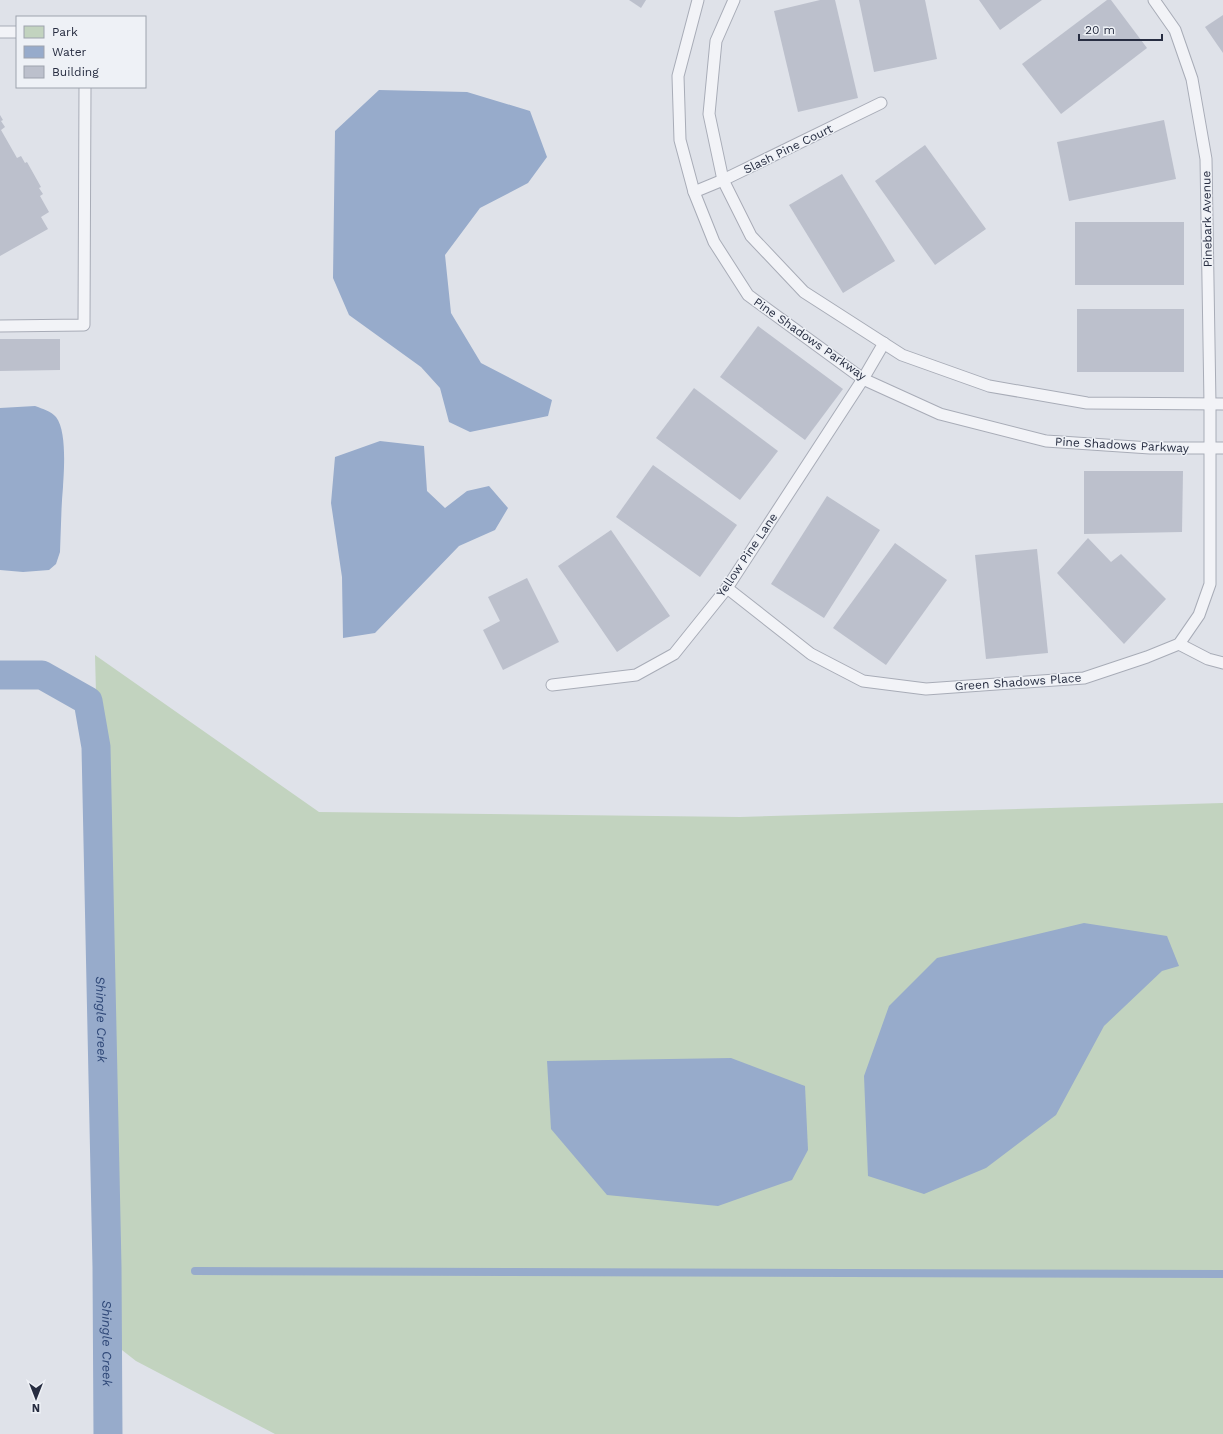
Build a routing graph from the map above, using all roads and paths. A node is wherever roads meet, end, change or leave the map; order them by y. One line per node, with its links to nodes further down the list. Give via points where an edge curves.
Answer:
1 (698, 0): 9 (lane, Pine Shadows Parkway, via 678,76 680,140)
2 (734, 0): 8 (lane, via 716,41 710,114)
3 (1154, 0): 13 (lane, Pinebark Avenue, via 1175,30 1192,79 1206,159)
4 (0, 32): 5 (lane)
5 (16, 32)
6 (85, 88): 10 (lane, via 84,325)
7 (881, 103): 8 (lane, Slash Pine Court)
8 (723, 180): 9 (lane, Slash Pine Court); 11 (lane, via 751,236 804,292)
9 (694, 192): 12 (lane, Pine Shadows Parkway, via 714,242 748,295)
10 (0, 326)
11 (884, 343): 12 (lane, Yellow Pine Lane); 13 (lane, via 902,355 989,386 1087,403)
12 (863, 379): 15 (lane, Pine Shadows Parkway, via 940,414 1046,441 1150,448); 17 (lane, Yellow Pine Lane)
13 (1210, 404): 14 (lane); 15 (lane, Pinebark Avenue)
14 (1223, 404)
15 (1210, 448): 16 (lane, Pine Shadows Parkway); 18 (lane, Green Shadows Place, via 1210,584 1199,616)
16 (1223, 448)
17 (727, 588): 18 (lane, Green Shadows Place, via 811,654 863,682 926,689 1084,678 1147,658); 20 (lane, Yellow Pine Lane, via 674,654 636,675)
18 (1178, 644): 19 (lane, via 1208,659)
19 (1223, 663)
20 (552, 685)

